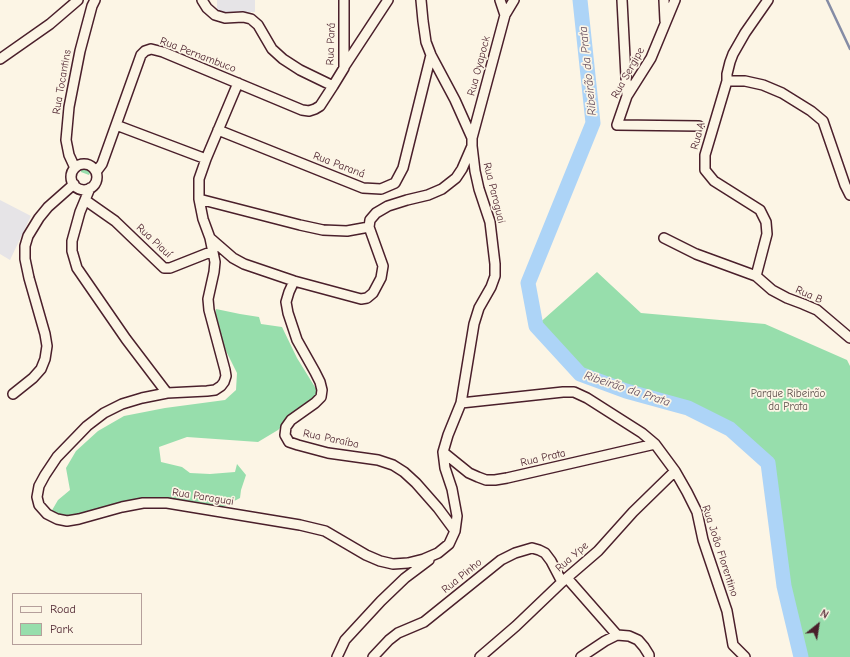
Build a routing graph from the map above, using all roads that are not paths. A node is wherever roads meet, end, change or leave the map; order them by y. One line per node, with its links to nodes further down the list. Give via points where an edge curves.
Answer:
1 (78, 0): 16 (street, via 50,24)
2 (95, 0): 28 (street, Rua Tocantins, via 80,51 68,107 66,140)
3 (202, 0): 20 (street, via 215,15 225,18 243,16 251,19 258,24 272,48 283,59)
4 (344, 0): 17 (street, Rua Pará)
5 (388, 0): 17 (street)
6 (421, 0): 15 (street, via 426,42)
7 (500, 0): 13 (street)
8 (514, 0): 13 (street, Rua Oyapock)
9 (622, 0): 21 (street)
10 (664, 0): 14 (street)
11 (675, 0): 14 (street, Rua Sergipe)
12 (768, 0): 18 (street, Rua A, via 733,54)
13 (505, 15): 26 (street, Rua Oyapock)
14 (666, 24): 21 (street, Rua Sergipe, via 651,58)
15 (431, 55): 25 (street, Rua Paraná, via 404,168 395,183 381,189 363,188); 26 (street, via 456,100)
16 (0, 59)
17 (344, 68): 20 (street, Rua Pará)
18 (727, 82): 32 (street, via 745,81 763,85 782,93 823,121); 39 (street, Rua A, via 705,155 705,170 714,181 760,210 766,222 766,234)
19 (238, 83): 22 (street, Rua Pernambuco, via 302,110 309,111); 23 (street, Rua Pernambuco, via 163,52 151,49 145,51 141,55); 25 (street, Rua Paraguai)
20 (333, 86): 22 (street, Rua Pará)
21 (627, 96): 24 (street, Rua Sergipe, via 616,125)
22 (320, 106)
23 (116, 125): 27 (street); 29 (street, Rua Pernambuco, via 102,164)
24 (699, 126)
25 (218, 130): 27 (street, Rua Paraguai)
26 (472, 142): 35 (street, via 459,174 447,186 428,195 388,206 376,213 370,220); 44 (street, Rua Paraguai, via 479,189 490,222 495,276 474,324)
27 (206, 159): 33 (street, Rua Paraguai, via 199,179)
28 (75, 168): 29 (street, via 81,164 88,165); 30 (street, via 72,172)
29 (96, 172): 31 (street, via 97,179)
30 (74, 184): 31 (street, via 77,188); 43 (street, via 39,218 25,246 29,278 45,334 45,359 33,378)
31 (90, 188): 34 (street)
32 (850, 195)
33 (199, 199): 35 (street, via 323,230 347,231); 36 (street, Rua Paraguai)
34 (86, 200): 38 (street, Rua Piauí, via 115,220 164,268); 42 (street, via 72,241 77,268)
35 (369, 227): 40 (street, via 383,266 381,278 373,293 367,298 360,299)
36 (210, 238): 38 (street, Rua Paraguai); 40 (street, via 244,264)
37 (664, 238): 39 (street, via 696,254)
38 (213, 251): 42 (street, Rua Paraguai, via 215,262 208,299 209,310 226,376 224,382 215,390)
39 (756, 276): 41 (street, Rua B, via 772,290 817,310)
40 (294, 281): 48 (street, Rua Paraíba, via 286,302 288,313 322,390 321,397 291,420 286,427 285,435 289,442 393,465 416,483)
41 (850, 338)
42 (166, 393): 49 (street, Rua Paraguai, via 122,404 104,413 72,441 57,458 39,486 39,505 47,514 67,520 143,503 167,504 325,531 366,555 393,564 408,563)
43 (13, 394)
44 (461, 403): 45 (street, Rua João Florentino, via 574,392 636,429); 46 (street, Rua Paraguai)
45 (655, 444): 46 (street, Rua Prata, via 495,480 486,480 469,473); 47 (street, Rua João Florentino)
46 (443, 452): 48 (street, Rua Paraguai, via 452,490)
47 (675, 471): 50 (street, Rua Ype, via 598,551); 57 (street, Rua João Florentino, via 697,512 703,540 727,611 733,645)
48 (456, 531): 49 (street, Rua Paraguai, via 449,544)
49 (438, 553): 52 (street, via 405,578 381,601 345,640)
50 (564, 580): 51 (street, Rua Pinho); 53 (street, Rua Pinho, via 545,553 540,550 532,548 515,553 501,560 424,622 398,633); 54 (street, Rua Ype)
51 (617, 635): 55 (street); 56 (street, via 638,640)
52 (337, 657)
53 (372, 657)
54 (480, 657)
55 (580, 657)
56 (649, 657)
57 (745, 657)

